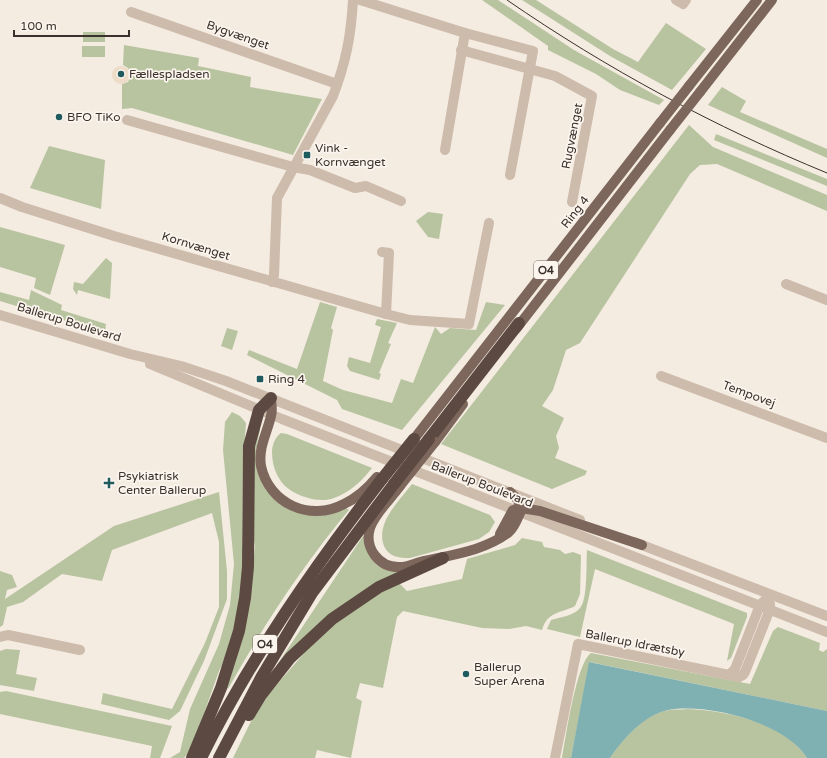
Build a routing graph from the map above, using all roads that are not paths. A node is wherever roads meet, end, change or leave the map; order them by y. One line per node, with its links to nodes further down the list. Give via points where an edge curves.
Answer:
1 (353, 0): 10 (street, via 351,36)
2 (360, 0): 5 (street)
3 (757, 0): 31 (main road, Ring 4 / O4, bridge)
4 (772, 0): 25 (main road, Ring 4 / O4, bridge)
5 (390, 5): 7 (street)
6 (131, 12): 10 (street, Bygvænget)
7 (465, 33): 8 (street); 9 (street, via 533,50)
8 (462, 50): 9 (street, Rugvænget); 12 (street)
9 (529, 68): 14 (street); 17 (street, Rugvænget, via 555,76 592,96)
10 (337, 84): 13 (street, via 333,96)
11 (127, 120): 13 (street)
12 (445, 150)
13 (293, 167): 16 (street, via 310,170 355,188 366,186); 20 (street, via 277,198)
14 (510, 175)
15 (0, 198): 20 (street, Kornvænget, via 35,211)
16 (401, 201)
17 (572, 202)
18 (488, 223): 23 (street, Kornvænget, via 469,324 410,320)
19 (382, 252): 23 (street, via 389,253)
20 (272, 282): 23 (street, Kornvænget)
21 (786, 284): 22 (street)
22 (827, 300)
23 (386, 314)
24 (0, 315): 26 (street, Ballerup Boulevard)
25 (519, 323): 34 (highway, O4, bridge)
26 (130, 354): 28 (street, Ballerup Boulevard, via 186,367); 29 (street, Ballerup Boulevard)
27 (661, 376): 32 (street, Tempovej)
28 (271, 398): 29 (highway); 30 (main road); 35 (street, Ballerup Boulevard)
29 (259, 410): 30 (street, Ballerup Boulevard); 45 (highway, via 249,446 248,567 239,631 221,688)
30 (272, 415): 33 (main road, via 261,446 261,466 274,494 290,506 307,511 337,507); 36 (street, Ballerup Boulevard)
31 (416, 437): 33 (highway, O4, bridge)
32 (827, 438)
33 (380, 478): 46 (highway, O4, via 284,613 248,669)
34 (397, 485): 38 (main road, via 370,527 371,551 392,567); 47 (highway, O4, via 348,544 305,605 262,676)
35 (510, 492): 36 (main road, via 518,500); 37 (street, Ballerup Boulevard)
36 (518, 510): 37 (main road, via 540,510); 38 (main road, via 509,532 487,544); 40 (street, Ballerup Boulevard)
37 (642, 546): 39 (street, Ballerup Boulevard)
38 (443, 558): 48 (highway, via 379,587 332,619 290,658 261,695)
39 (770, 594): 40 (street, Ballerup Idrætsby); 41 (street, Ballerup Boulevard)
40 (765, 607): 42 (street, Ballerup Boulevard); 49 (street, Ballerup Idrætsby, via 735,669 729,675 578,644)
41 (827, 616)
42 (827, 632)
43 (0, 637): 44 (street, via 8,635)
44 (80, 650)
45 (192, 758)
46 (201, 758)
47 (219, 758)
48 (222, 758)
49 (555, 758)

